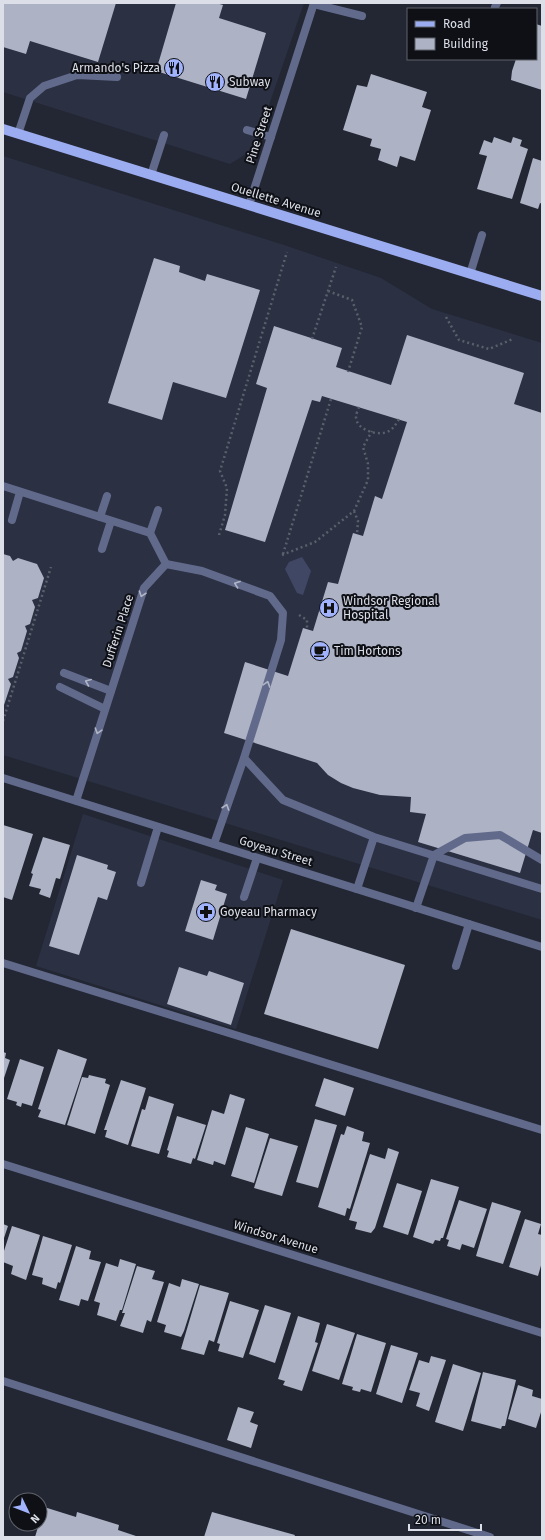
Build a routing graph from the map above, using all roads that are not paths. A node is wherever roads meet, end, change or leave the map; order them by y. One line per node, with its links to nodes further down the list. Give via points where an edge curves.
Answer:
1 (314, 3): 2 (street); 8 (street, Pine Street)
2 (362, 16)
3 (117, 77): 6 (street, via 77,75 44,86 30,98)
4 (3, 129): 6 (main road, Ouellette Avenue)
5 (247, 130): 8 (street)
6 (18, 134): 9 (main road, Ouellette Avenue)
7 (164, 135): 9 (street)
8 (271, 137): 10 (street, Pine Street)
9 (151, 175): 10 (main road, Ouellette Avenue)
10 (249, 205): 12 (main road, Ouellette Avenue)
11 (482, 235): 12 (street)
12 (470, 274): 13 (main road, Ouellette Avenue)
13 (542, 296)
14 (3, 486): 15 (street)
15 (20, 492): 18 (street); 19 (street)
16 (107, 496): 18 (street)
17 (158, 510): 21 (street)
18 (100, 517): 20 (street)
19 (12, 520)
20 (111, 521): 21 (street); 22 (street)
21 (150, 533): 23 (street)
22 (102, 549)
23 (166, 564): 26 (street, Dufferin Place, one-way to 26, via 144,588); 28 (street, one-way to 23, via 281,640 283,613 270,596 202,571)
24 (64, 673): 26 (street, one-way to 24)
25 (60, 687): 27 (street)
26 (111, 691): 27 (street, Dufferin Place)
27 (105, 709): 30 (street, Dufferin Place, one-way to 30)
28 (244, 758): 32 (street, via 283,800); 33 (street, one-way to 28)
29 (3, 778): 30 (street, Goyeau Street)
30 (76, 801): 31 (street, Goyeau Street)
31 (158, 827): 33 (street, Goyeau Street); 37 (street)
32 (374, 837): 34 (street); 38 (street)
33 (214, 844): 35 (street, Goyeau Street)
34 (434, 855): 36 (street, via 464,838 500,835); 39 (street); 41 (street)
35 (257, 858): 38 (street, Goyeau Street); 40 (street)
36 (542, 860)
37 (141, 883)
38 (357, 889): 41 (street, Goyeau Street)
39 (542, 889)
40 (244, 897)
41 (416, 908): 42 (street, Goyeau Street)
42 (469, 924): 43 (street, Goyeau Street); 45 (street)
43 (542, 947)
44 (3, 963): 46 (street)
45 (456, 966)
46 (542, 1130)
47 (3, 1164): 48 (street, Windsor Avenue)
48 (542, 1333)
49 (3, 1381): 50 (street)
50 (490, 1537)

